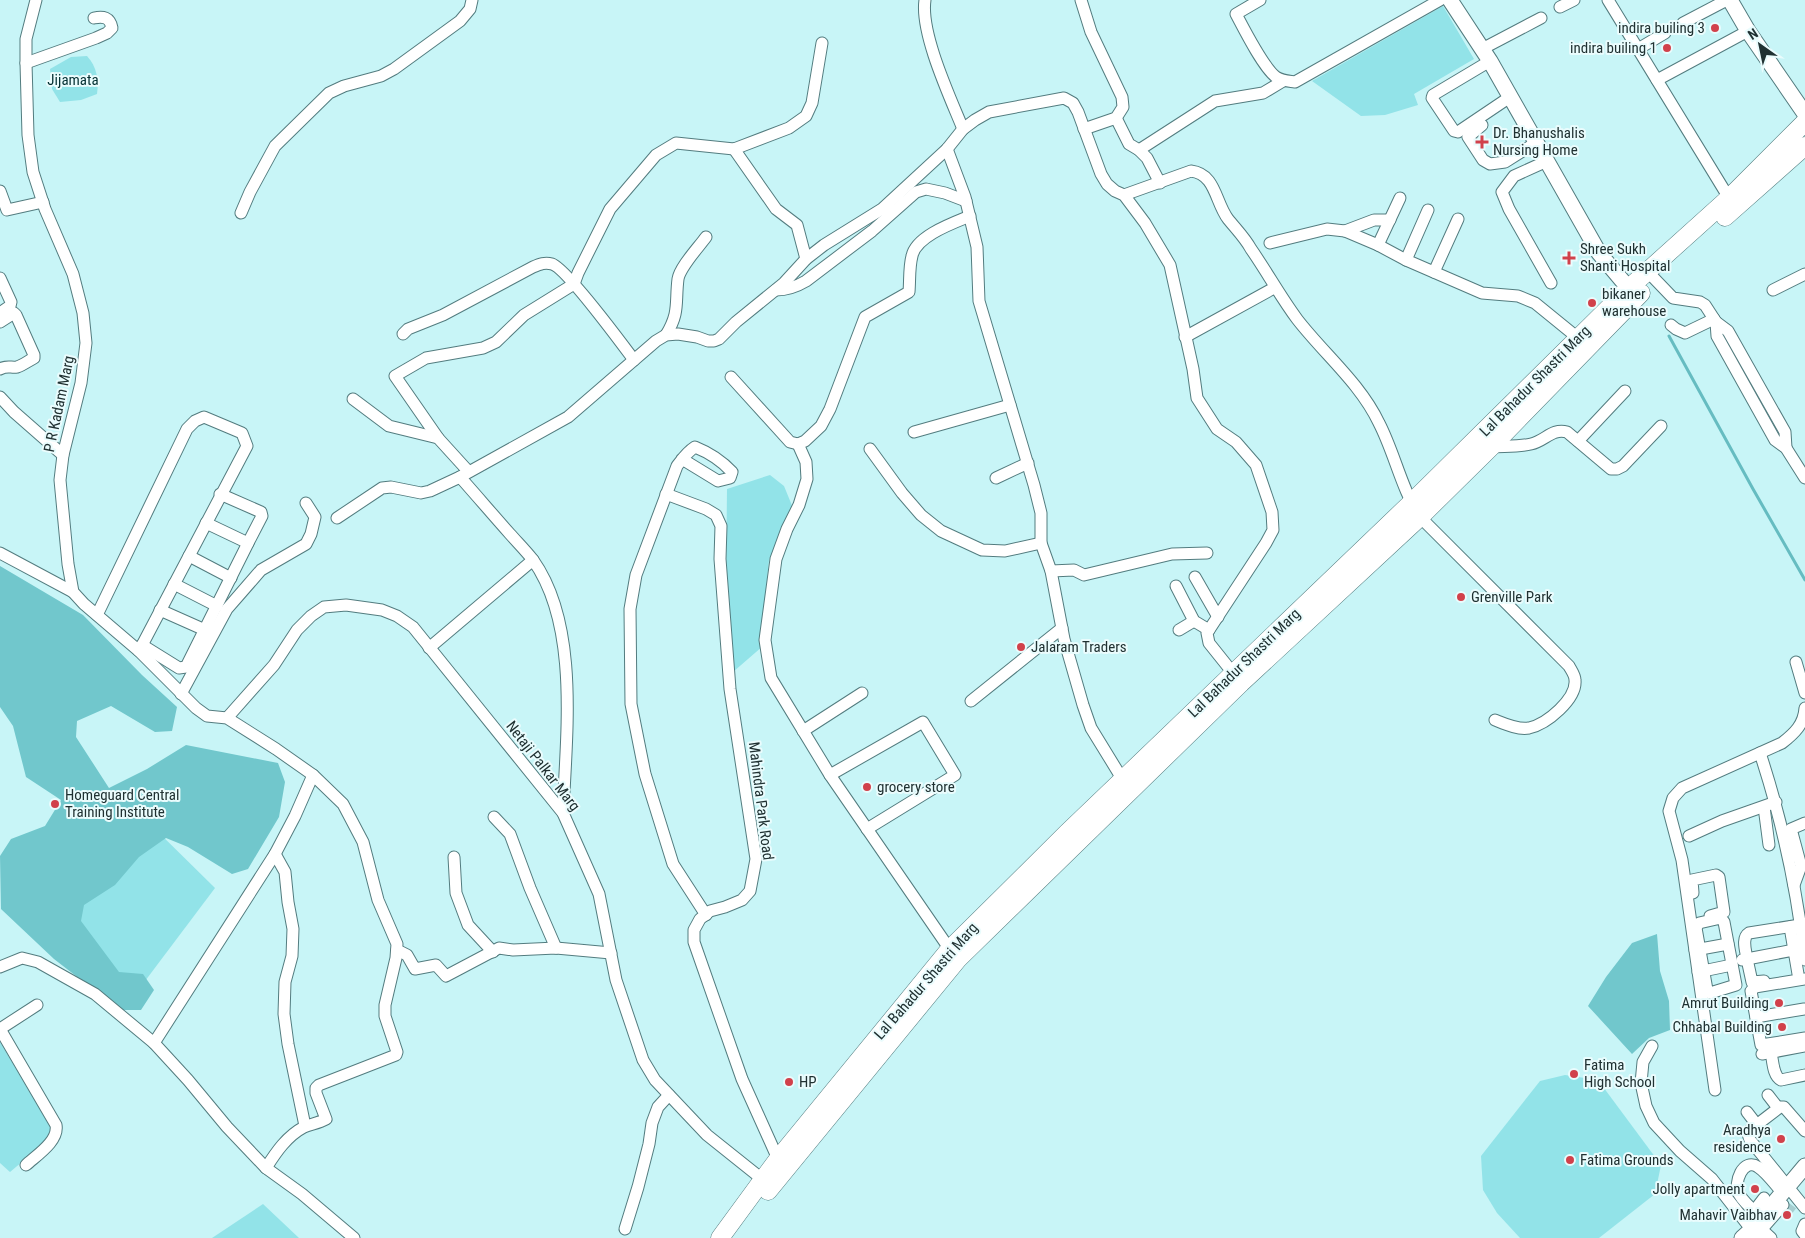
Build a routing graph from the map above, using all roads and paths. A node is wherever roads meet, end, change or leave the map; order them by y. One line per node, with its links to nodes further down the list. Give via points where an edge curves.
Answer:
1 (36, 0): 20 (street, P R Kadam Marg, via 26,39)
2 (472, 0): 43 (street, via 470,9 460,22 394,69 330,93 275,146)
3 (925, 0): 27 (street, via 927,33)
4 (1081, 0): 25 (street, via 1091,32 1122,97 1123,108)
5 (1260, 0): 21 (street, via 1236,14 1274,76)
6 (1440, 0): 21 (street, via 1295,82)
7 (1450, 0): 19 (street)
8 (1574, 0): 11 (street)
9 (1608, 0): 18 (street)
10 (1729, 0): 14 (street); 15 (street)
11 (1560, 8)
12 (94, 18): 20 (street, via 108,18 112,28 96,38)
13 (1541, 18): 19 (street)
14 (1683, 23)
15 (1748, 31): 22 (street); 24 (street)
16 (1665, 33): 18 (street)
17 (822, 43): 32 (street, via 812,103 806,116 790,128)
18 (1638, 49): 22 (street)
19 (1486, 55): 23 (street); 23 (street, via 1433,94 1435,105 1458,132)
20 (26, 63): 41 (street, P R Kadam Marg, via 28,135 33,172)
21 (1284, 80): 33 (street, via 1263,93 1215,101)
22 (1657, 80): 39 (street)
23 (1512, 100): 29 (street); 29 (street, via 1470,133 1469,141 1490,164 1505,162)
24 (1805, 114)
25 (1116, 118): 28 (street); 33 (street, via 1129,144)
26 (1805, 122): 39 (main road, Lal Bahadur Shastri Marg)
27 (963, 129): 28 (street, via 990,112 1064,98 1073,103); 31 (street)
28 (1084, 129): 37 (street, via 1107,184)
29 (1537, 142): 34 (street)
30 (1805, 146): 55 (main road, Lal Bahadur Shastri Marg)
31 (947, 148): 40 (street); 51 (street, via 882,209)
32 (734, 149): 51 (street, via 776,209 797,225); 58 (street, via 676,143 656,155 610,209)
33 (1139, 150): 35 (street)
34 (1547, 161): 57 (street, via 1514,176 1502,192 1508,209); 62 (street, via 1599,253)
35 (1160, 183): 37 (street); 59 (street, via 1191,171 1200,172 1210,182 1226,216 1251,248)
36 (0, 191): 41 (street, via 7,210)
37 (1124, 195): 69 (street, via 1170,265)
38 (1400, 198): 46 (street)
39 (1729, 198): 55 (main road, Lal Bahadur Shastri Marg)
40 (966, 201): 44 (street); 60 (street, via 926,189 916,192 872,231 806,281 797,287)
41 (43, 202): 90 (street, P R Kadam Marg, via 73,274 83,313 86,343 81,383)
42 (1428, 210): 52 (street)
43 (241, 213)
44 (970, 216): 81 (street, via 977,246 979,301); 86 (street, via 934,232 920,243 912,254 910,292 865,318 830,410 820,426)
45 (1458, 219): 53 (street)
46 (1390, 220): 47 (street, via 1374,220); 50 (street)
47 (1345, 231): 49 (street, via 1327,229); 50 (street)
48 (706, 237): 68 (street, via 680,272 676,310)
49 (1270, 243)
50 (1378, 245): 52 (street)
51 (806, 259): 60 (street)
52 (1406, 260): 53 (street)
53 (1434, 272): 70 (street, via 1482,294 1518,296 1536,303)
54 (1805, 274): 61 (street)
55 (1652, 276): 62 (main road, Lal Bahadur Shastri Marg); 64 (street, via 1673,298 1705,305)
56 (0, 278): 63 (street, via 11,302)
57 (1551, 283)
58 (574, 284): 67 (street, via 553,264 543,263); 73 (street); 84 (street, via 524,315 496,342 483,348 426,358 396,376)
59 (1274, 288): 69 (street); 99 (street, via 1360,392 1379,423)
60 (776, 290): 68 (street, via 714,342 678,334)
61 (1773, 290)
62 (1633, 293): 70 (main road, Lal Bahadur Shastri Marg); 87 (main road, Lal Bahadur Shastri Marg)
63 (0, 312)
64 (1715, 320): 66 (street, via 1685,333); 71 (street); 72 (street)
65 (0, 322): 74 (street, via 14,313 34,355 22,365)
66 (1671, 325)
67 (403, 334)
68 (666, 335): 73 (street)
69 (1185, 337): 117 (street, via 1198,398 1217,429 1236,442 1256,465 1272,512 1273,530)
70 (1578, 338): 99 (main road, Lal Bahadur Shastri Marg)
71 (1733, 339): 72 (street); 75 (street)
72 (1722, 345): 77 (street)
73 (634, 360): 93 (street, via 568,417)
74 (0, 369)
75 (1752, 373): 77 (street); 88 (street, via 1785,432)
76 (731, 377): 86 (street, via 790,442)
77 (1741, 379): 88 (street, via 1774,440)
78 (1625, 391): 85 (street)
79 (0, 397): 90 (street)
80 (353, 399): 84 (street, via 389,426)
81 (1010, 405): 83 (street); 92 (street)
82 (1661, 426): 85 (street, via 1617,469 1611,469)
83 (914, 432)
84 (438, 438): 93 (street)
85 (1578, 441): 87 (street, via 1561,430 1530,444)
86 (798, 444): 134 (street, via 806,462 808,479 776,559 765,640 771,678)
87 (1491, 447): 99 (main road, Lal Bahadur Shastri Marg)
88 (1786, 448): 95 (street)
89 (870, 449): 103 (street, via 921,515 941,531 982,550 1005,550)
90 (63, 456): 113 (street, P R Kadam Marg, via 60,480)
91 (682, 459): 97 (street)
92 (1028, 463): 94 (street); 103 (street, via 1041,513)
93 (464, 474): 100 (street, via 421,493 382,488); 107 (street)
94 (996, 478)
95 (1805, 478)
96 (220, 494): 101 (street); 102 (street, via 261,512); 116 (street, via 247,446 242,433 204,417 187,429)
97 (666, 494): 155 (street, via 636,575 630,609 631,704 645,774 673,864); 155 (street, Mahindra Park Road, via 706,509 716,515 721,526 720,559 730,689 756,859 750,891 742,900)
98 (306, 503): 129 (street, via 315,517 306,544 262,570 227,609)
99 (1416, 510): 126 (main road, Lal Bahadur Shastri Marg); 133 (street, via 1569,666 1575,678 1571,698 1530,728)
100 (337, 518)
101 (206, 523): 102 (street); 106 (street)
102 (248, 543): 110 (street)
103 (1041, 543): 108 (street)
104 (0, 553): 113 (street)
105 (1207, 553): 108 (street, via 1172,554 1084,575 1074,570)
106 (189, 556): 110 (street); 111 (street)
107 (533, 560): 124 (street); 141 (street, via 549,587 566,665)
108 (1052, 571): 119 (street)
109 (1195, 577): 117 (street)
110 (231, 578): 114 (street)
111 (174, 584): 114 (street); 115 (street)
112 (1176, 586): 118 (street)
113 (73, 592): 116 (street)
114 (217, 606): 120 (street)
115 (160, 610): 120 (street); 123 (street)
116 (97, 615): 123 (street)
117 (1218, 617): 122 (street)
118 (1194, 622): 121 (street); 122 (street)
119 (1062, 628): 130 (street); 138 (street, via 1092,728)
120 (205, 630): 123 (street, via 183,668)
121 (1179, 630)
122 (1209, 630): 126 (street, via 1209,643)
123 (141, 648): 129 (street)
124 (429, 648): 132 (street, Netaji Palkar Marg, via 413,627 382,610 346,605 324,607 297,630 274,665); 141 (street, Netaji Palkar Marg)
125 (1796, 662): 128 (street)
126 (1237, 678): 138 (main road, Lal Bahadur Shastri Marg)
127 (862, 693): 134 (street)
128 (1805, 693)
129 (181, 694): 132 (street, via 208,716)
130 (971, 701)
131 (1805, 708): 135 (street, via 1804,720 1794,734)
132 (227, 718): 136 (street)
133 (1495, 720)
134 (803, 731): 137 (street)
135 (1760, 753): 139 (street); 161 (street, via 1682,788 1672,798 1669,811 1682,860)
136 (313, 775): 150 (street); 160 (street, via 343,804 363,842 378,900)
137 (830, 775): 146 (street); 146 (street, via 923,722 955,775)
138 (1126, 786): 164 (main road, Lal Bahadur Shastri Marg)
139 (1776, 802): 140 (street); 143 (street)
140 (1764, 806): 145 (street); 148 (street)
141 (563, 813): 163 (street, Netaji Palkar Marg, via 599,894)
142 (494, 817): 158 (street, via 510,834)
143 (1782, 824): 145 (street); 154 (street)
144 (1805, 824): 152 (street, via 1790,829)
145 (1767, 828): 147 (street); 149 (street)
146 (867, 829): 164 (street)
147 (1755, 831)
148 (1689, 836)
149 (1769, 844)
150 (275, 854): 176 (street); 187 (street, via 285,872 293,929 284,1014)
151 (454, 857): 162 (street, via 456,893 468,925)
152 (1803, 865): 154 (street)
153 (1805, 878): 154 (street)
154 (1794, 887): 156 (street)
155 (706, 914): 189 (street, via 694,930 694,942 742,1079)
156 (1795, 926): 159 (street); 165 (street, via 1746,935)
157 (1728, 944): 161 (street); 161 (street, via 1721,918 1697,925); 167 (street)
158 (556, 948): 162 (street, via 499,948); 163 (street)
159 (1799, 949): 165 (street); 166 (street); 170 (street)
160 (397, 950): 162 (street, via 407,955 415,969 436,965 446,976); 187 (street, via 385,1005 396,1055 319,1085 316,1093 326,1119)
161 (1698, 950): 169 (street)
162 (493, 952)
163 (611, 953): 182 (street, Netaji Palkar Marg, via 616,980 643,1060)
164 (954, 955): 179 (main road, Lal Bahadur Shastri Marg)
165 (1747, 959): 167 (street); 170 (street, via 1754,982)
166 (1805, 960)
167 (1732, 963): 169 (street); 169 (street, via 1736,985 1710,993)
168 (0, 967): 176 (street, via 22,958 38,962 95,994)
169 (1701, 971): 181 (street)
170 (1803, 975): 173 (street, via 1753,988)
171 (37, 1005): 174 (street)
172 (1805, 1008): 173 (street)
173 (1756, 1016): 175 (street, via 1761,1045)
174 (0, 1029): 190 (street, via 58,1132)
175 (1805, 1038)
176 (154, 1043): 192 (street)
177 (1652, 1046): 196 (street, via 1643,1062 1640,1083 1654,1123)
178 (1805, 1046): 180 (street, via 1766,1053 1778,1079)
179 (862, 1067): 189 (main road, Lal Bahadur Shastri Marg); 193 (main road, Lal Bahadur Shastri Marg)
180 (1805, 1075)
181 (1715, 1090)
182 (669, 1095): 193 (street, Netaji Palkar Marg, via 707,1135); 197 (street, via 658,1106 652,1123)
183 (1768, 1095): 184 (street)
184 (1778, 1108): 186 (street); 188 (street, via 1784,1107)
185 (1747, 1112): 186 (street)
186 (1757, 1124): 194 (street, via 1748,1134)
187 (305, 1126): 192 (street, via 287,1140)
188 (1805, 1131)
189 (778, 1159): 193 (main road, Lal Bahadur Shastri Marg)
190 (26, 1165)
191 (1805, 1166): 194 (street)
192 (266, 1168): 199 (street)
193 (768, 1183): 200 (main road, Lal Bahadur Shastri Marg); 201 (main road, Lal Bahadur Shastri Marg)
194 (1780, 1198): 195 (street); 196 (street); 196 (street, via 1758,1166 1746,1167 1738,1176 1738,1190)
195 (1803, 1218): 198 (street, via 1802,1231)
196 (1755, 1226): 202 (street)
197 (625, 1229)
198 (1805, 1234)
199 (354, 1238)
200 (720, 1238)
201 (734, 1238)
202 (1771, 1238)

